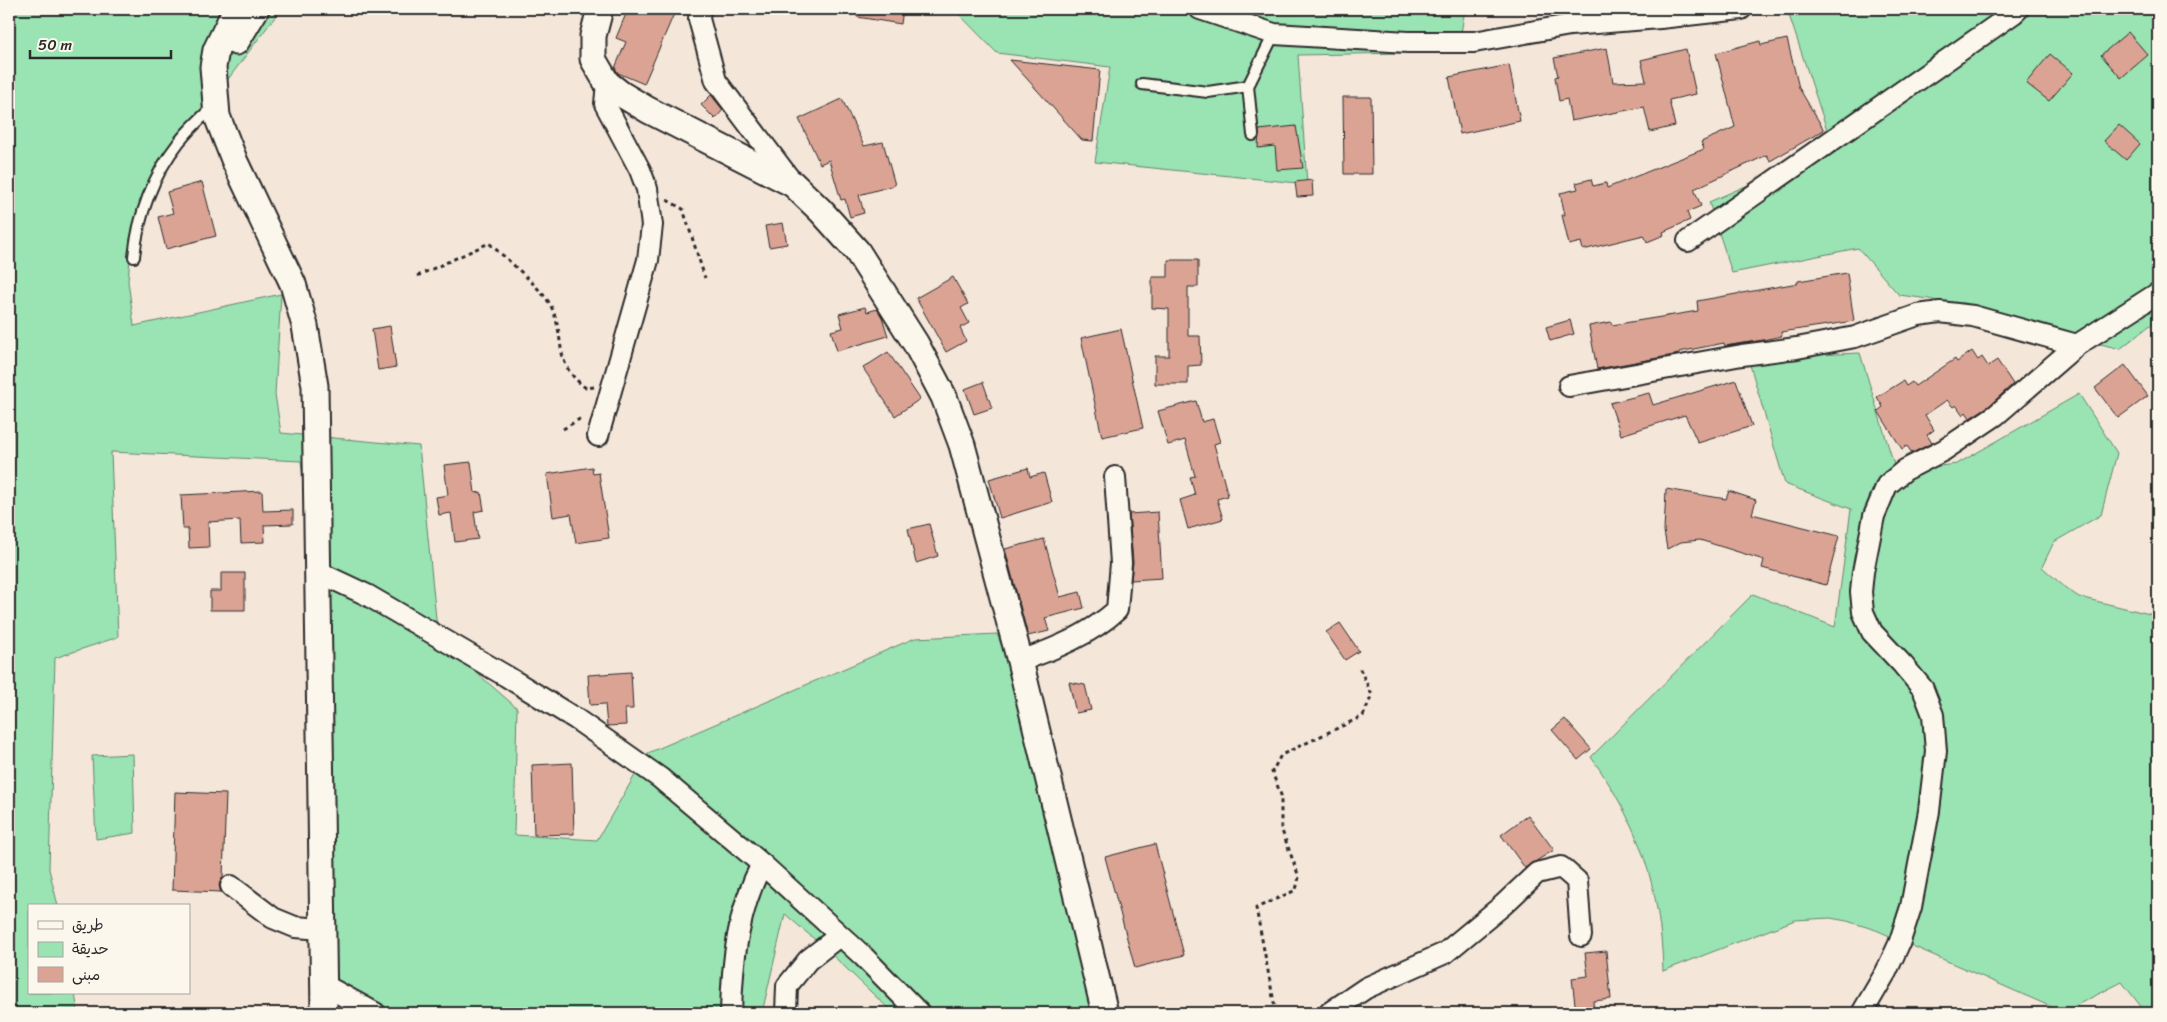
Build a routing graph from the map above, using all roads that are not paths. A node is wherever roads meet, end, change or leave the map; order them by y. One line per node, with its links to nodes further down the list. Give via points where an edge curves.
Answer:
1 (236, 9): 12 (street, via 216,50)
2 (256, 9): 12 (street, via 222,69)
3 (600, 9): 9 (street, via 592,36 593,59)
4 (700, 9): 14 (street, via 699,19 716,81)
5 (1200, 9): 8 (street)
6 (1741, 9): 8 (street, via 1570,25 1474,42 1408,42)
7 (2018, 9): 15 (street)
8 (1274, 34): 11 (lane)
9 (608, 83): 14 (street, via 648,110); 20 (street, via 605,104 640,170 647,189 652,225 648,260)
10 (1142, 84): 11 (lane, via 1208,92)
11 (1248, 86): 13 (lane)
12 (215, 96): 16 (lane, via 180,140 153,185 137,232); 22 (street, via 221,128 231,154 293,284 305,326 315,386)
13 (1253, 135)
14 (793, 184): 23 (street, via 857,251 916,344 944,397 962,445)
15 (1688, 241)
16 (134, 257)
17 (2158, 293): 18 (street)
18 (2077, 344): 19 (street, via 1974,316 1940,312 1918,315 1855,337); 37 (street, via 1996,415 1944,450 1905,470 1887,485 1874,516 1862,572 1863,612 1872,632 1923,689 1933,715 1936,751 1929,811 1911,907 1896,951)
19 (1569, 386)
20 (598, 436)
21 (1115, 477): 23 (street, via 1121,563 1117,610 1104,622 1072,640)
22 (318, 572): 24 (street, via 426,628 576,719 660,778); 26 (street)
23 (1020, 661): 35 (street)
24 (762, 864): 27 (street); 32 (street, via 742,912)
25 (231, 886): 26 (street, via 273,918 295,927)
26 (323, 928): 29 (street)
27 (839, 936): 33 (street, via 808,960 787,986); 34 (street)
28 (1581, 936): 36 (street, via 1577,881 1561,867 1537,873 1445,953 1366,988)
29 (324, 985): 30 (street); 31 (street)
30 (324, 1013)
31 (375, 1013)
32 (731, 1013)
33 (786, 1013)
34 (918, 1013)
35 (1105, 1013)
36 (1329, 1013)
37 (1862, 1013)

